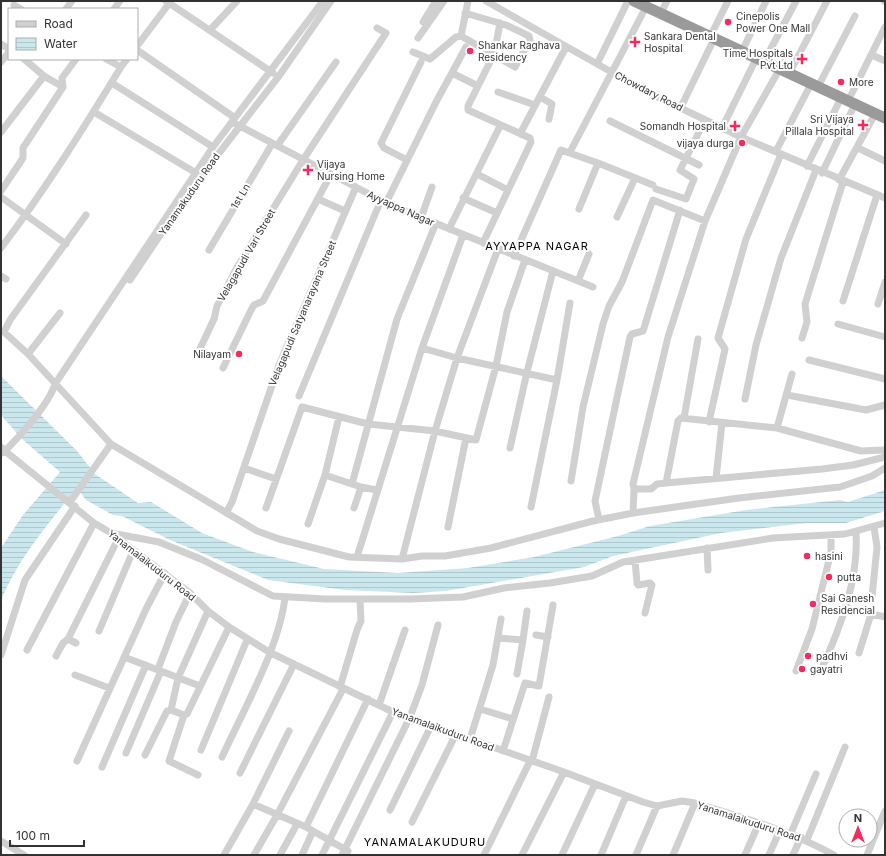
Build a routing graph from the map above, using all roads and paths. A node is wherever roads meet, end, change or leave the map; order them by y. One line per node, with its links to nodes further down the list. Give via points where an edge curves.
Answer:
1 (237, 1): 27 (street)
2 (313, 1): 15 (street)
3 (331, 1): 57 (street, Yanamakuduru Road)
4 (436, 1): 23 (street)
5 (444, 1): 30 (street)
6 (486, 1): 21 (street, Chowdary Road)
7 (628, 1): 50 (street)
8 (634, 1): 16 (highway)
9 (728, 1): 28 (street)
10 (766, 1): 32 (street)
11 (796, 1): 40 (street)
12 (827, 1): 52 (street)
13 (169, 2): 27 (street); 31 (street)
14 (466, 2): 20 (street)
15 (322, 3): 53 (street, Yanamakuduru Road)
16 (646, 4): 18 (highway); 28 (highway); 54 (street)
17 (14, 5): 19 (street)
18 (665, 5): 28 (highway)
19 (19, 8)
20 (465, 13): 24 (street); 29 (street)
21 (511, 15): 24 (street); 34 (street, Chowdary Road)
22 (855, 16): 58 (street)
23 (423, 22)
24 (503, 24): 38 (street); 38 (street, via 529,36 530,42 515,67)
25 (885, 27): 39 (street)
26 (377, 28): 84 (street, Velagapudi Vari Street, via 386,33)
27 (210, 30): 53 (street)
28 (713, 35): 32 (highway); 40 (highway); 66 (street)
29 (461, 36): 37 (street, via 456,37 430,59); 38 (street)
30 (418, 38)
31 (138, 45)
32 (744, 45): 40 (highway)
33 (466, 47): 55 (street)
34 (566, 47): 50 (street, Chowdary Road); 63 (street)
35 (138, 51): 72 (street, Ayyappa Nagar)
36 (8, 52): 46 (street)
37 (414, 52)
38 (494, 55)
39 (872, 55): 45 (street); 64 (street)
40 (762, 57): 52 (highway); 74 (street)
41 (26, 60): 56 (street)
42 (75, 60): 61 (street, via 62,78)
43 (108, 60): 51 (street)
44 (126, 60): 51 (street)
45 (885, 61)
46 (1, 62)
47 (336, 62): 78 (street, 1st Ln)
48 (422, 62): 85 (street, via 381,143 384,148)
49 (490, 62): 60 (street)
50 (597, 64): 54 (street, Chowdary Road)
51 (121, 67): 59 (street)
52 (786, 68): 58 (highway); 77 (street)
53 (270, 72): 57 (street); 72 (street, Yanamakuduru Road)
54 (611, 72): 66 (street, Chowdary Road); 81 (street)
55 (452, 73): 60 (street); 85 (street)
56 (44, 76): 61 (street); 75 (street)
57 (279, 76): 72 (street, Yanamakuduru Road)
58 (816, 82): 64 (highway); 82 (street)
59 (112, 83): 67 (street); 79 (street)
60 (478, 86): 73 (street, via 468,110)
61 (62, 87): 99 (street, via 23,148 23,158)
62 (498, 92): 65 (street)
63 (540, 97): 65 (street); 69 (street, via 552,104)
64 (849, 99): 68 (highway); 89 (street); 90 (street)
65 (535, 105): 76 (street)
66 (680, 107): 70 (street, Chowdary Road)
67 (94, 112): 91 (street); 110 (street)
68 (882, 114): 80 (street)
69 (549, 119)
70 (705, 120): 74 (street, Chowdary Road); 83 (street)
71 (610, 121): 83 (street)
72 (235, 122): 78 (street, Ayyappa Nagar); 79 (street, Yanamakuduru Road); 150 (street, Yanamakuduru Road)
73 (500, 126): 76 (street); 93 (street)
74 (722, 128): 77 (street, Chowdary Road)
75 (1, 132)
76 (520, 134): 98 (street, via 530,138 531,142)
77 (741, 138): 82 (street, Chowdary Road); 114 (street)
78 (274, 145): 84 (street, Ayyappa Nagar); 122 (street, 1st Ln)
79 (213, 147): 91 (street, Yanamakuduru Road)
80 (858, 148): 86 (street); 95 (street)
81 (570, 152): 87 (street); 124 (street, via 559,152)
82 (778, 152): 89 (street, Chowdary Road); 157 (street, via 746,240 718,338 724,348)
83 (686, 158): 88 (street); 94 (street, via 680,171 694,180 686,199)
84 (303, 160): 92 (street, Ayyappa Nagar); 140 (street, Velagapudi Vari Street, via 220,300)
85 (407, 160): 105 (street)
86 (885, 161)
87 (598, 163): 94 (street); 106 (street)
88 (699, 165)
89 (807, 166): 90 (street, Chowdary Road)
90 (819, 171): 95 (street, Chowdary Road); 153 (street, via 781,258 756,345)
91 (196, 173): 150 (street, Yanamakuduru Road)
92 (331, 174): 96 (street, Ayyappa Nagar); 104 (street)
93 (477, 174): 98 (street); 102 (street)
94 (635, 178): 112 (street)
95 (841, 181): 100 (street, Chowdary Road); 137 (street, via 805,304 807,322)
96 (356, 187): 105 (street, Ayyappa Nagar); 108 (street, Velagapudi Satyanarayana Street)
97 (432, 187): 113 (street)
98 (508, 190): 109 (street)
99 (1, 191)
100 (877, 195): 103 (street, Chowdary Road); 130 (street)
101 (1, 197): 110 (street)
102 (463, 198): 109 (street); 116 (street)
103 (885, 198)
104 (318, 199): 108 (street); 145 (street, via 263,301 254,305 251,310)
105 (383, 201): 113 (street, Ayyappa Nagar); 152 (street)
106 (579, 209)
107 (680, 210): 114 (street); 173 (street, via 653,200 622,282 609,306 583,407); 185 (street, via 643,331 630,337 595,501)
108 (345, 211): 168 (street, Velagapudi Satyanarayana Street, via 278,365)
109 (497, 213): 119 (street)
110 (26, 215): 118 (street); 120 (street)
111 (86, 215): 118 (street)
112 (617, 217)
113 (422, 218): 115 (street, Ayyappa Nagar)
114 (705, 221): 177 (street, via 668,336 633,484)
115 (436, 223): 116 (street, Ayyappa Nagar); 159 (street, via 397,319)
116 (449, 229): 117 (street, Ayyappa Nagar)
117 (463, 235): 119 (street, Ayyappa Nagar); 139 (street)
118 (66, 244): 135 (street)
119 (484, 244): 121 (street, Ayyappa Nagar)
120 (1, 248)
121 (498, 249): 124 (street, Ayyappa Nagar); 142 (street)
122 (209, 250)
123 (589, 254): 127 (street)
124 (514, 256): 125 (street, Ayyappa Nagar)
125 (525, 260): 126 (street, Ayyappa Nagar); 144 (street, via 507,312)
126 (554, 271): 127 (street, Ayyappa Nagar); 146 (street)
127 (578, 280): 129 (street, Ayyappa Nagar)
128 (885, 282): 132 (street)
129 (593, 287)
130 (843, 301)
131 (570, 303): 149 (street)
132 (878, 304)
133 (60, 313): 141 (street)
134 (838, 324): 136 (street)
135 (3, 331): 141 (street)
136 (885, 337)
137 (802, 338)
138 (698, 339): 156 (street)
139 (422, 348): 142 (street); 160 (street)
140 (198, 353)
141 (28, 354): 150 (street)
142 (457, 358): 144 (street); 162 (street)
143 (809, 360): 148 (street)
144 (496, 366): 146 (street); 163 (street, via 476,440)
145 (223, 368)
146 (527, 372): 149 (street); 165 (street)
147 (792, 374): 151 (street)
148 (885, 379)
149 (557, 380): 180 (street)
150 (55, 388): 164 (street); 166 (street, via 18,438)
151 (787, 395): 154 (street, via 866,410); 161 (street)
152 (300, 396)
153 (745, 399)
154 (885, 405)
155 (339, 417): 159 (street); 170 (street); 172 (street, via 302,407)
156 (684, 418): 157 (street); 174 (street, via 678,421)
157 (709, 422): 158 (street)
158 (722, 423): 161 (street); 171 (street)
159 (368, 424): 160 (street); 175 (street)
160 (397, 428): 162 (street); 178 (street)
161 (777, 428): 167 (street, via 861,451)
162 (436, 432): 163 (street); 198 (street)
163 (466, 438): 189 (street)
164 (112, 444): 179 (street); 183 (street)
165 (510, 448)
166 (2, 450): 179 (street, Yanamalaikuduru Road)
167 (885, 452): 171 (street, via 853,464 822,469)
168 (244, 468): 172 (street); 183 (street, Velagapudi Satyanarayana Street)
169 (885, 468): 184 (street, via 872,476 840,487)
170 (324, 475): 175 (street); 188 (street)
171 (716, 478): 174 (street)
172 (276, 479): 181 (street)
173 (571, 481)
174 (666, 483): 177 (street, via 657,484 651,489)
175 (352, 484): 176 (street)
176 (361, 486): 178 (street); 182 (street)
177 (634, 489): 184 (street)
178 (378, 490): 197 (street)
179 (72, 501): 186 (street, Yanamalaikuduru Road); 228 (street, via 25,580)
180 (531, 507)
181 (266, 508)
182 (354, 508)
183 (226, 513): 197 (street, via 257,531 279,539)
184 (633, 513): 185 (street)
185 (599, 520): 198 (street, via 490,548 445,556)
186 (94, 522): 192 (street, Yanamalaikuduru Road); 225 (street)
187 (885, 523): 190 (street)
188 (308, 524)
189 (448, 527)
190 (874, 527): 191 (street); 204 (street, via 877,547)
191 (856, 532): 193 (street); 207 (street, via 857,547)
192 (111, 533): 194 (street, Yanamalaikuduru Road); 203 (street, via 158,542 204,560 264,592)
193 (831, 536): 195 (street, via 773,538); 235 (street, via 831,552 812,628)
194 (118, 539): 196 (street, Yanamalaikuduru Road); 221 (street)
195 (708, 548): 199 (street); 200 (street)
196 (133, 551): 201 (street, Yanamalaikuduru Road); 217 (street)
197 (357, 557): 198 (street)
198 (402, 559)
199 (635, 560): 205 (street, via 623,562 592,576 504,588 463,597); 210 (street, via 638,585 652,585)
200 (708, 570)
201 (165, 574): 202 (street, Yanamalaikuduru Road); 230 (street)
202 (190, 593): 208 (street, Yanamalaikuduru Road); 234 (street, via 176,622)
203 (285, 597): 205 (street); 226 (street, via 283,613)
204 (872, 597)
205 (360, 600): 241 (street, via 361,621)
206 (553, 605): 219 (street)
207 (845, 608): 211 (street); 233 (street)
208 (208, 611): 215 (street, Yanamalaikuduru Road); 238 (street)
209 (527, 611): 223 (street)
210 (645, 613)
211 (871, 614): 212 (street); 227 (street)
212 (885, 617)
213 (501, 619): 220 (street)
214 (438, 625): 249 (street, via 422,685)
215 (228, 627): 222 (street, Yanamalaikuduru Road); 239 (street)
216 (404, 630): 244 (street)
217 (99, 631)
218 (536, 635): 219 (street)
219 (548, 637): 250 (street, via 538,686 525,683)
220 (499, 638): 223 (street); 245 (street)
221 (68, 639): 224 (street); 229 (street)
222 (247, 640): 226 (street, Yanamalaikuduru Road); 256 (street)
223 (523, 640): 236 (street)
224 (76, 643)
225 (27, 650)
226 (270, 652): 231 (street, Yanamalaikuduru Road); 260 (street)
227 (859, 653)
228 (1, 655)
229 (56, 656)
230 (124, 657): 232 (street); 240 (street)
231 (294, 664): 241 (street, Yanamalaikuduru Road); 265 (street)
232 (146, 665): 234 (street); 263 (street)
233 (822, 668)
234 (160, 670): 238 (street); 258 (street)
235 (796, 671)
236 (517, 674)
237 (75, 675): 240 (street)
238 (178, 678): 239 (street); 246 (street)
239 (200, 686): 248 (street, via 188,714)
240 (109, 688): 262 (street)
241 (342, 688): 243 (street, Yanamalaikuduru Road); 275 (street)
242 (549, 696): 261 (street)
243 (368, 699): 244 (street, Yanamalaikuduru Road); 279 (street)
244 (379, 705): 247 (street, Yanamalaikuduru Road)
245 (480, 709): 250 (street); 254 (street)
246 (171, 710): 248 (street); 259 (street, via 164,715)
247 (393, 712): 249 (street, Yanamalaikuduru Road); 284 (street)
248 (184, 715): 267 (street, via 169,761)
249 (410, 717): 251 (street, Yanamalaikuduru Road); 286 (street)
250 (513, 719): 257 (street)
251 (431, 726): 253 (street, Yanamalaikuduru Road); 273 (street)
252 (289, 731): 271 (street)
253 (456, 734): 254 (street, Yanamalaikuduru Road); 276 (street)
254 (470, 739): 257 (street, Yanamalaikuduru Road)
255 (845, 746): 283 (street)
256 (200, 750)
257 (503, 751): 261 (street, Yanamalaikuduru Road)
258 (126, 753)
259 (145, 755)
260 (222, 756)
261 (531, 761): 264 (street, Yanamalaikuduru Road); 293 (street)
262 (77, 762)
263 (102, 767)
264 (564, 772): 268 (street, Yanamalaikuduru Road); 294 (street)
265 (240, 773)
266 (816, 774): 282 (street)
267 (198, 776)
268 (595, 784): 269 (street, Yanamalaikuduru Road); 295 (street)
269 (626, 796): 272 (street, Yanamalaikuduru Road); 296 (street)
270 (695, 803): 272 (street, Yanamalaikuduru Road, via 682,801); 277 (street, Yanamalaikuduru Road); 298 (street)
271 (253, 804): 275 (street); 288 (street)
272 (657, 806): 297 (street)
273 (390, 810)
274 (885, 811): 303 (street)
275 (277, 815): 278 (street); 289 (street)
276 (412, 822)
277 (759, 823): 280 (street, Yanamalaikuduru Road); 299 (street)
278 (297, 824): 279 (street); 290 (street)
279 (306, 827): 281 (street)
280 (780, 830): 282 (street, Yanamalaikuduru Road); 300 (street)
281 (313, 831): 284 (street); 291 (street)
282 (791, 833): 283 (street, Yanamalaikuduru Road)
283 (804, 839): 301 (street); 302 (street, Yanamalaikuduru Road)
284 (329, 840): 286 (street); 292 (street)
285 (1, 841): 287 (street)
286 (345, 852)
287 (24, 855)
288 (224, 855)
289 (254, 855)
290 (280, 855)
291 (302, 855)
292 (322, 855)
293 (484, 855)
294 (522, 855)
295 (562, 855)
296 (601, 855)
297 (636, 855)
298 (673, 855)
299 (745, 855)
300 (769, 855)
301 (793, 855)
302 (834, 855)
303 (867, 855)

